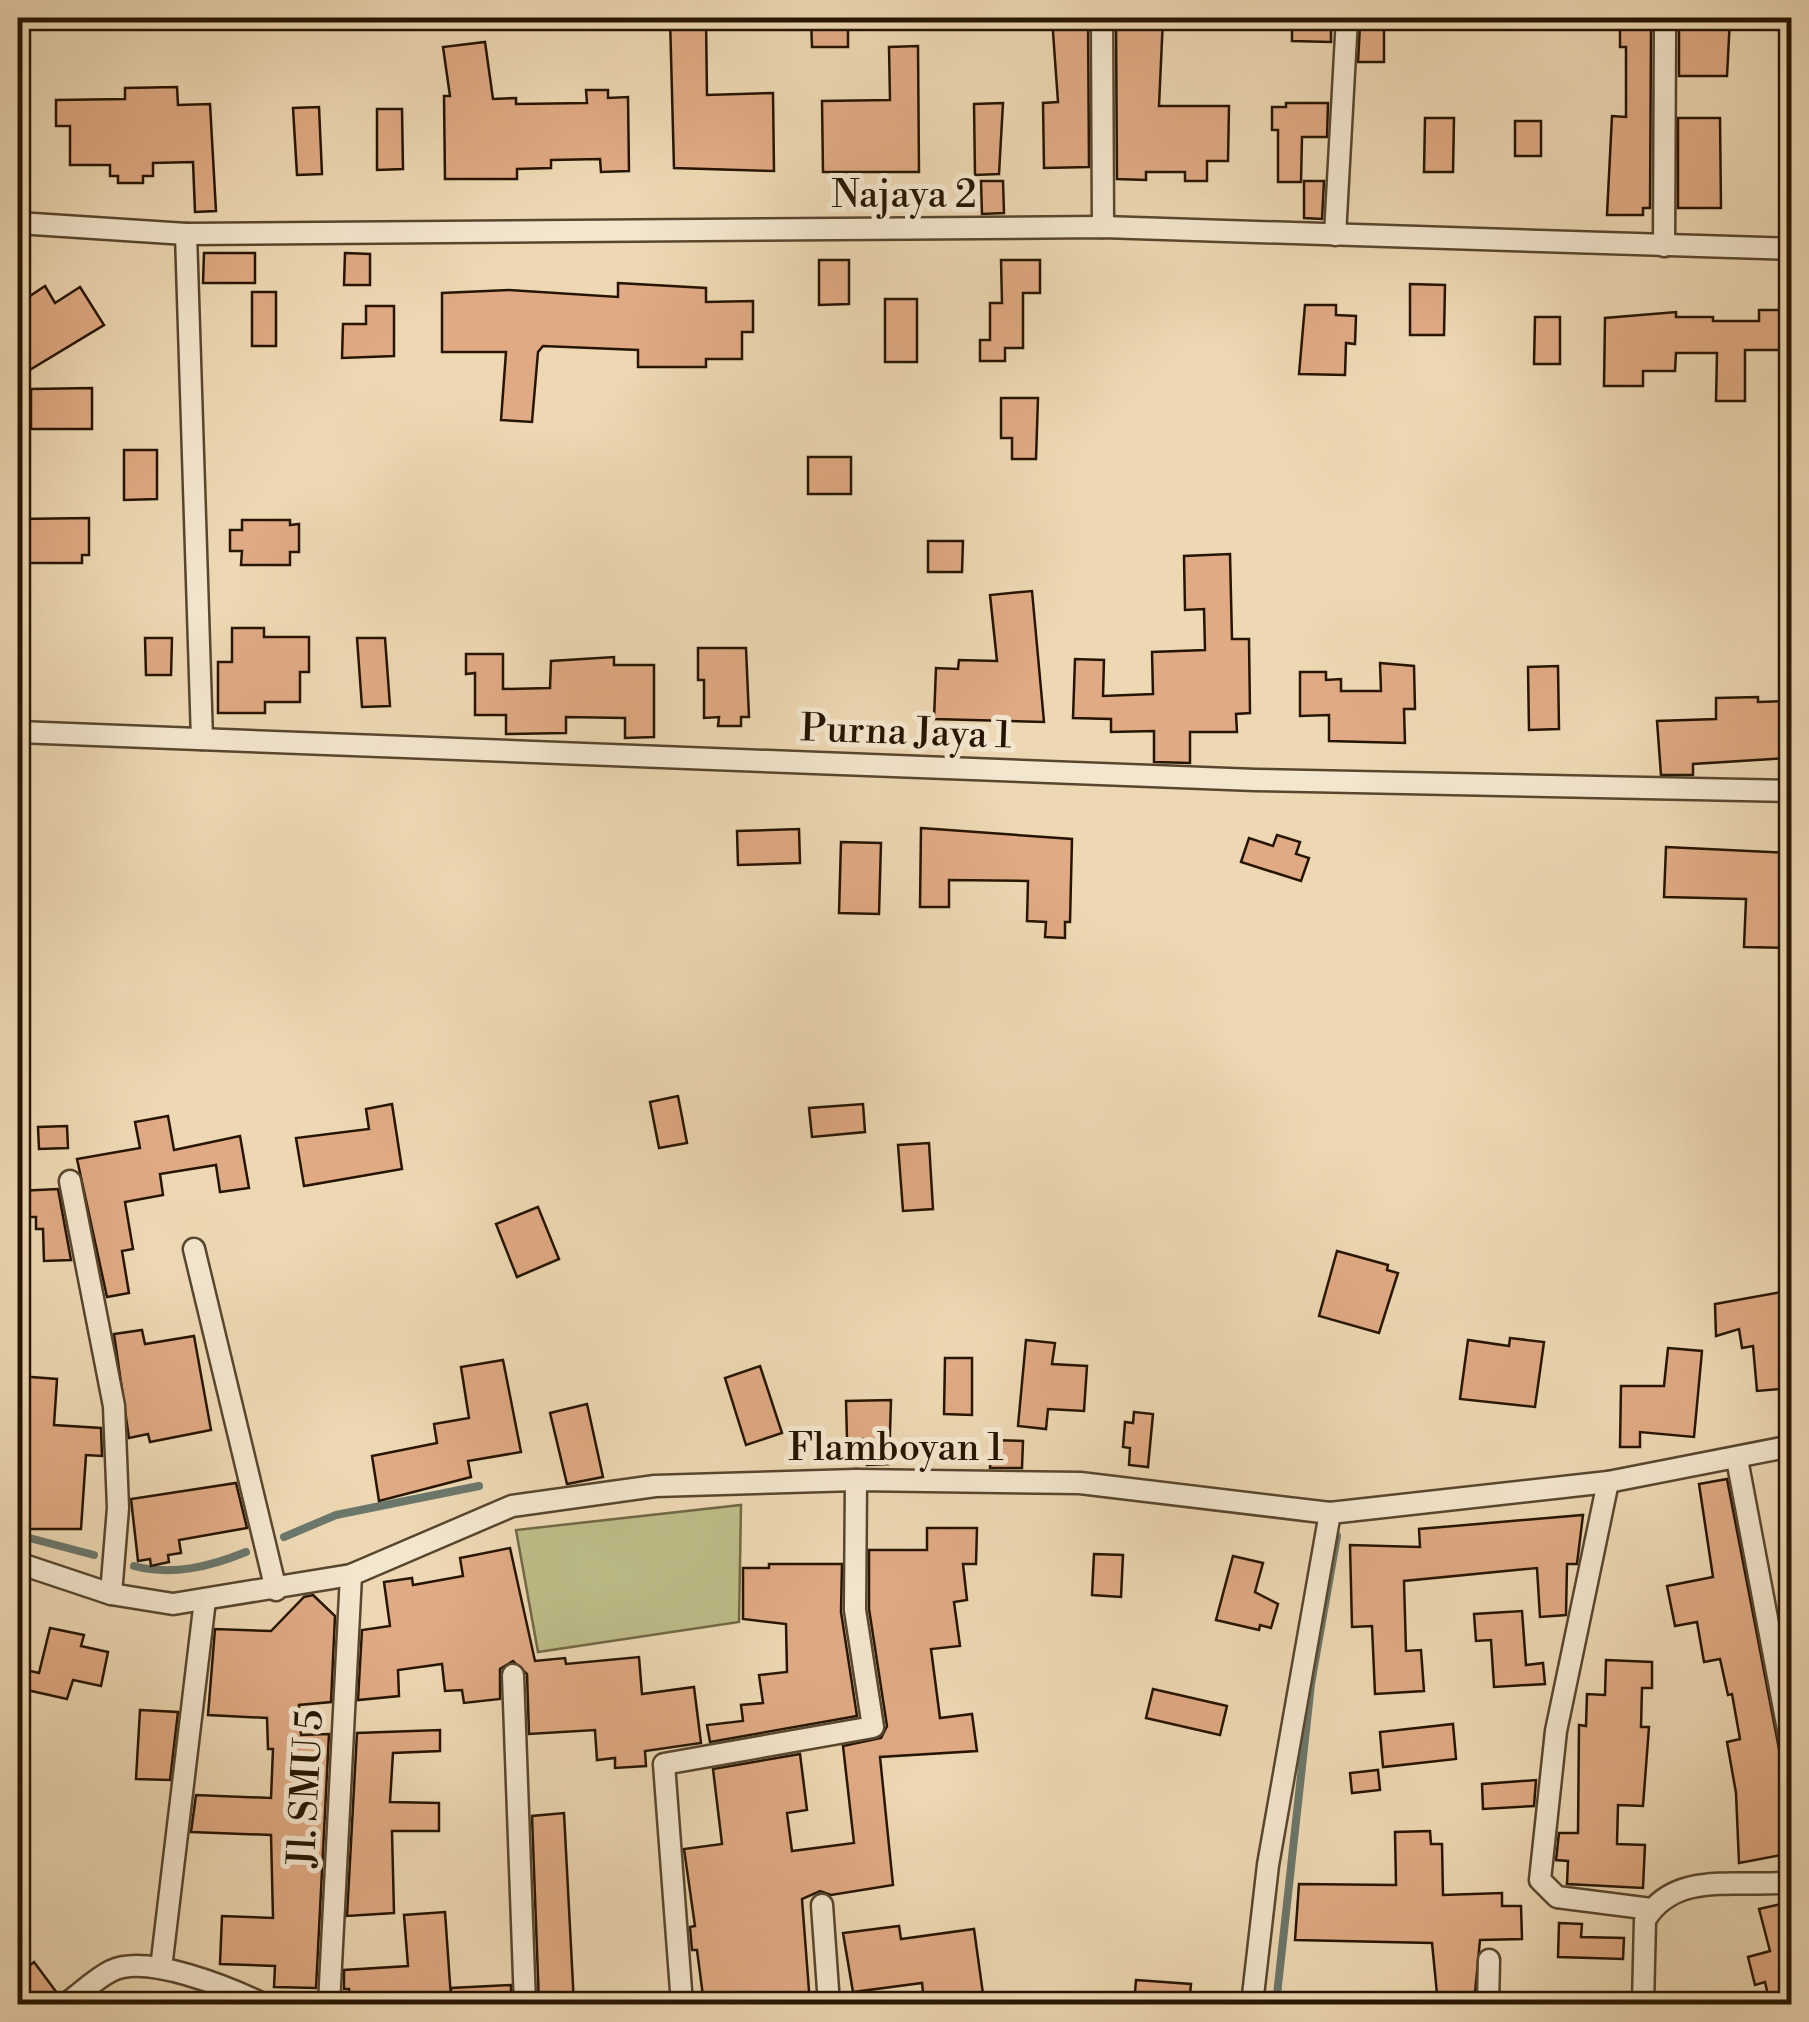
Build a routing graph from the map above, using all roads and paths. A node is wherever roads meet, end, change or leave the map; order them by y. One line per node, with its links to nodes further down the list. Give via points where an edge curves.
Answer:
1 (1102, 18): 5 (street)
2 (1348, 18): 7 (street)
3 (1665, 32): 8 (street)
4 (18, 223): 6 (street, Najaya 2)
5 (1103, 228): 6 (street, Najaya 2); 7 (street, Najaya 2)
6 (186, 234): 11 (street)
7 (1334, 235): 8 (street, Najaya 2)
8 (1664, 246): 9 (street, Najaya 2)
9 (1792, 249)
10 (18, 732): 11 (street, Purna Jaya 1)
11 (202, 739): 12 (street, Purna Jaya 1, via 1255,780)
12 (1792, 791)
13 (70, 1181): 23 (street, via 114,1406)
14 (194, 1249): 22 (street)
15 (1792, 1446): 16 (street, Flamboyan 1)
16 (1737, 1459): 18 (street, Flamboyan 1); 26 (street)
17 (856, 1480): 19 (street, Flamboyan 1, via 1080,1482); 21 (street, Flamboyan 1, via 655,1486 512,1506); 36 (street, via 855,1610 872,1729 664,1764)
18 (1608, 1482): 19 (street, Flamboyan 1); 29 (street, via 1556,1731 1540,1880 1556,1897)
19 (1330, 1512): 38 (street, via 1268,1866)
20 (18, 1563): 23 (street, Flamboyan 1)
21 (351, 1575): 22 (street, Flamboyan 1); 34 (street, Jl. SMU 5)
22 (276, 1590): 24 (street, Flamboyan 1)
23 (112, 1594): 24 (street, Flamboyan 1, via 173,1604)
24 (205, 1600): 30 (street)
25 (513, 1675): 35 (street)
26 (1792, 1750)
27 (1792, 1882): 29 (street, via 1731,1880 1666,1896)
28 (822, 1904): 37 (street)
29 (1651, 1910): 40 (street, via 1642,1936)
30 (163, 1955): 32 (street, via 113,1969); 33 (street)
31 (1489, 1960): 39 (street)
32 (66, 2004)
33 (263, 2004)
34 (329, 2004)
35 (525, 2004)
36 (682, 2004)
37 (829, 2004)
38 (1252, 2004)
39 (1488, 2004)
40 (1644, 2004)

